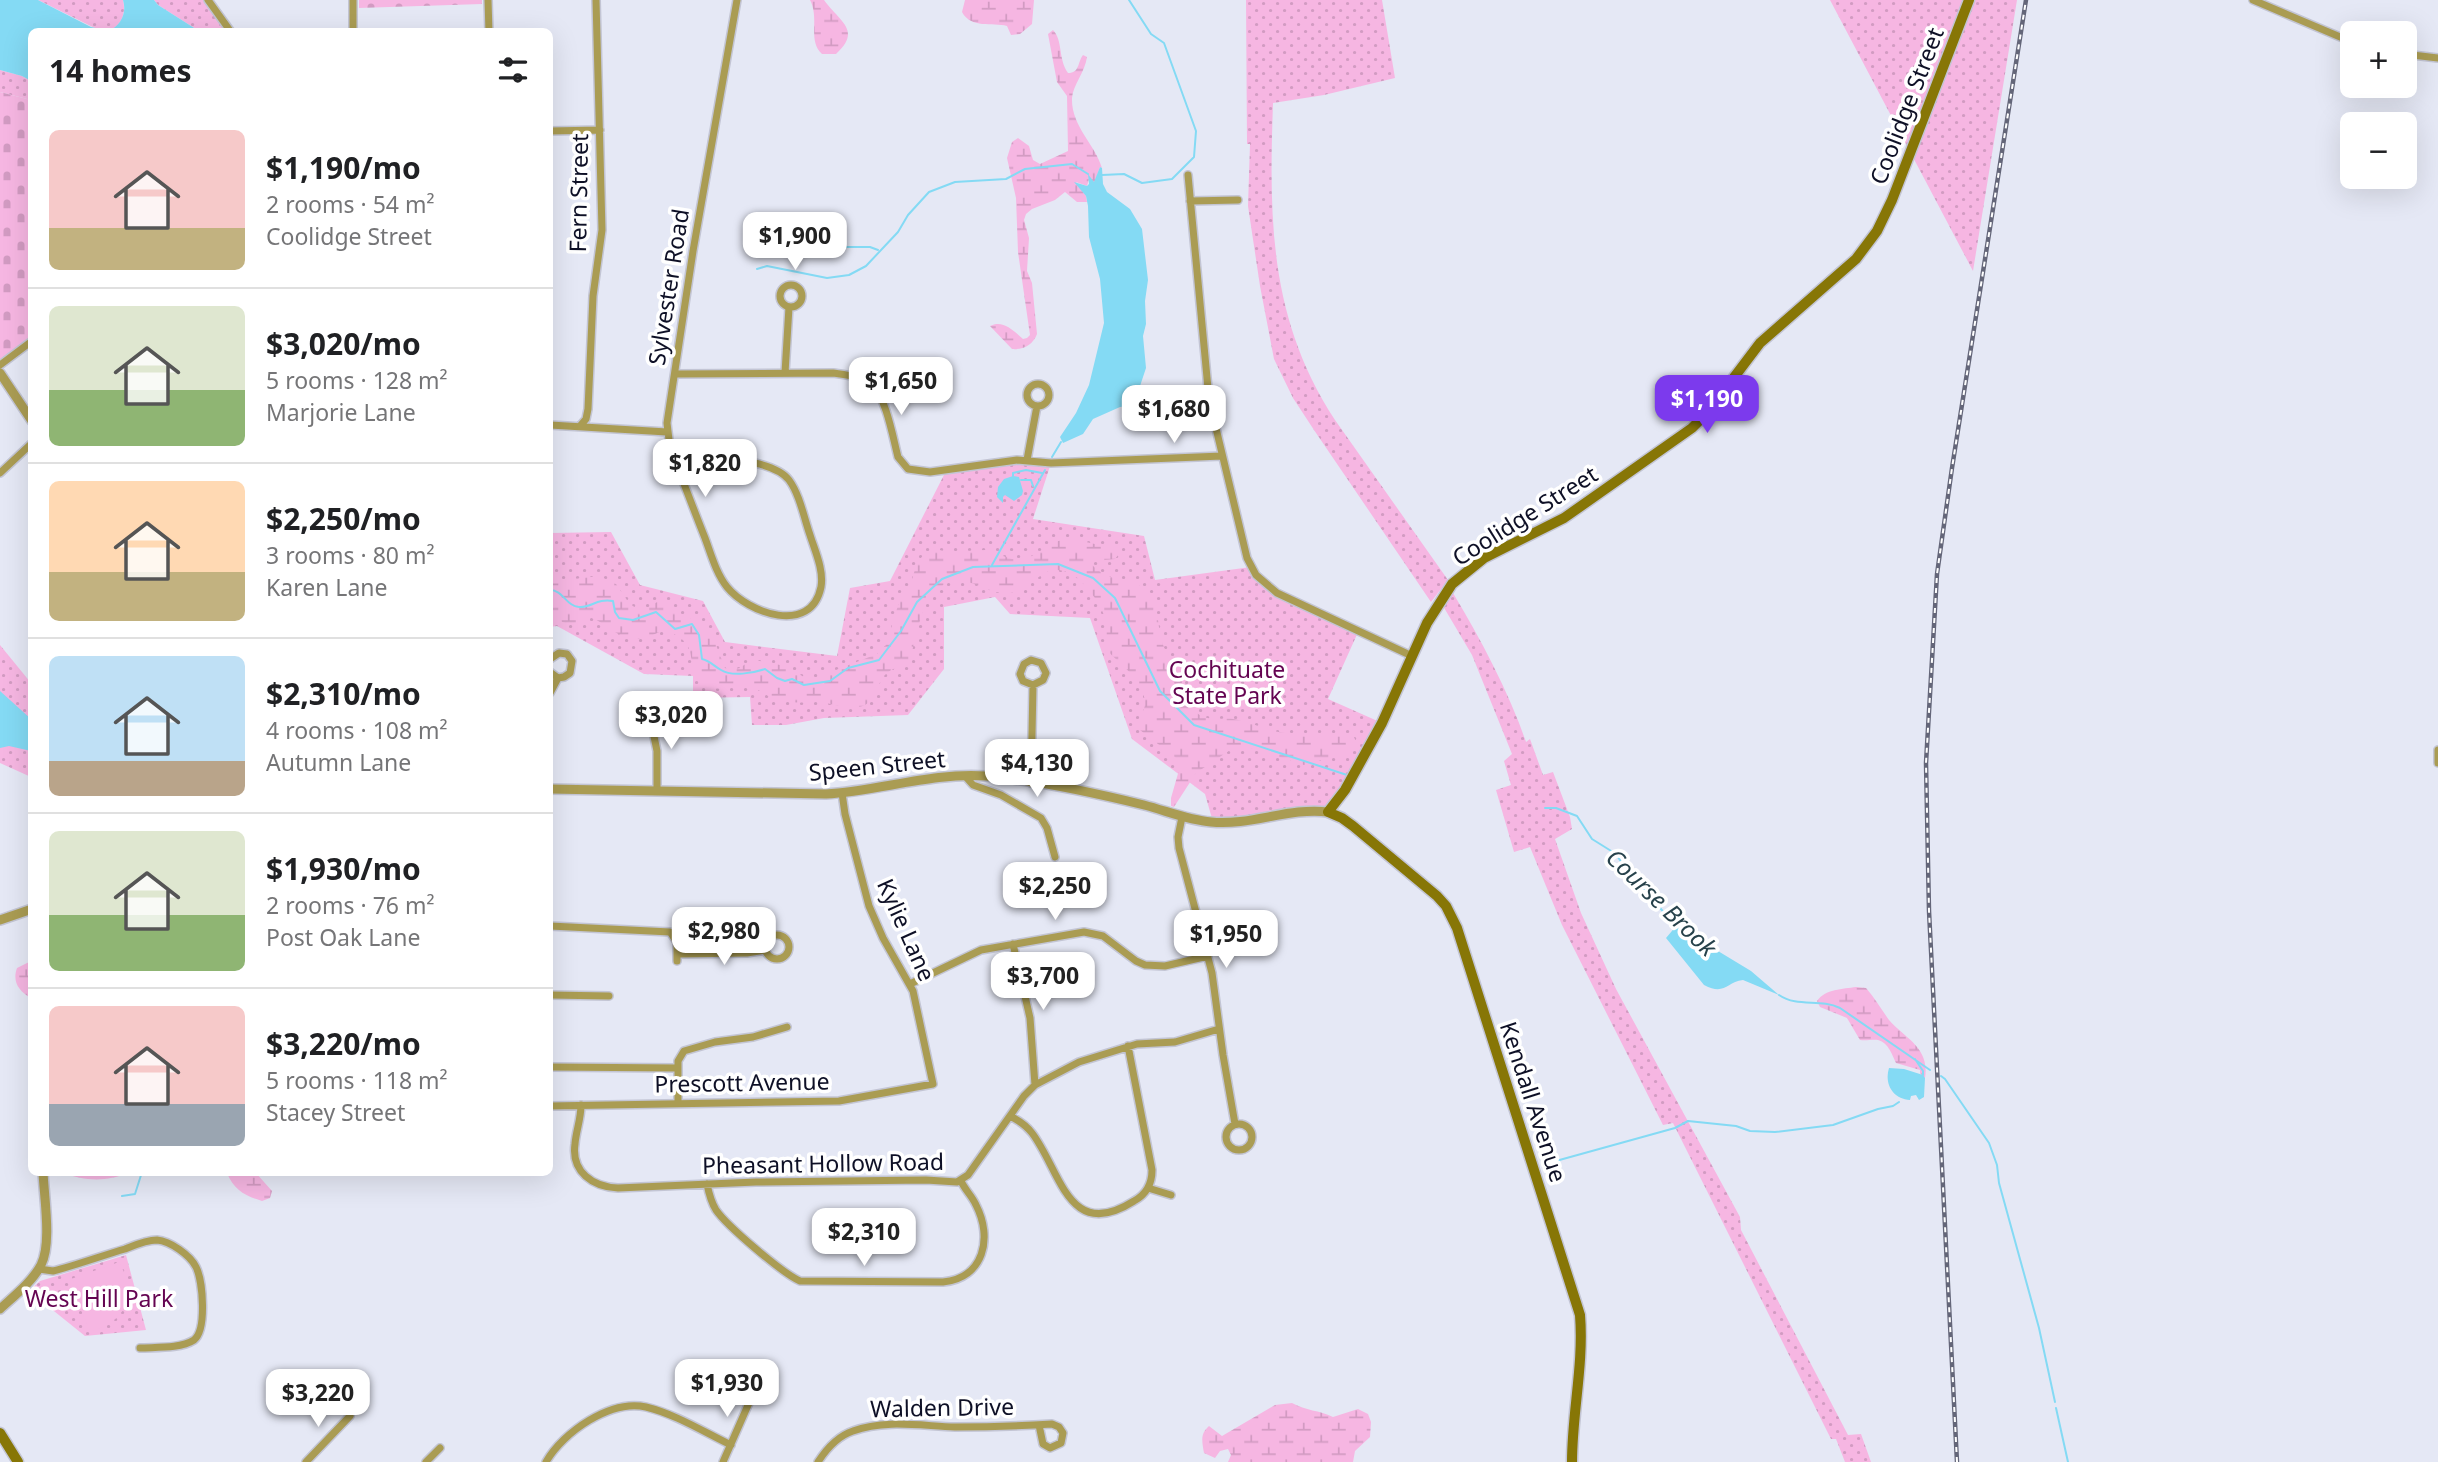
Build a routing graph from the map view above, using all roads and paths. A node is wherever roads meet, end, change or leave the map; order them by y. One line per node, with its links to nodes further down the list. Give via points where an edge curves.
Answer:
1 (208, 0): 8 (street)
2 (353, 0): 9 (street)
3 (488, 0): 10 (street)
4 (596, 0): 14 (street, Fern Street)
5 (737, 0): 24 (street, Sylvester Road)
6 (1969, 0): 35 (main road, Coolidge Street, via 1888,209 1860,254 1760,343 1704,416 1681,437 1564,518 1463,574 1434,610)
7 (2253, 0): 11 (street)
8 (228, 28)
9 (353, 28)
10 (489, 28)
11 (2340, 38)
12 (2417, 56): 13 (street)
13 (2438, 58)
14 (600, 130): 15 (street); 28 (street, Fern Street, via 602,230 586,419)
15 (553, 131)
16 (1188, 175): 18 (street)
17 (1238, 200): 18 (street)
18 (1191, 201): 31 (street, via 1207,382)
19 (789, 307): 23 (street)
20 (28, 344): 21 (street)
21 (0, 365)
22 (0, 373): 26 (street)
23 (785, 373): 24 (street); 32 (street, via 833,373 871,384 885,410 898,457 916,472)
24 (676, 374): 29 (street, Sylvester Road)
25 (1037, 406): 32 (street)
26 (28, 415)
27 (553, 425): 28 (street)
28 (580, 426): 29 (street)
29 (667, 432): 33 (street, Sylvester Road)
30 (28, 447): 34 (street)
31 (1222, 457): 32 (street); 35 (street, via 1247,558 1262,582)
32 (1027, 460)
33 (680, 472): 33 (street, Sylvester Road, via 719,573 733,593 776,616 796,615 812,604 821,587 820,568 796,491 786,476 771,467 725,459)
34 (0, 473)
35 (1412, 656): 47 (main road, Coolidge Street)
36 (553, 657): 38 (street, via 567,654 572,661 570,673)
37 (553, 674): 38 (street)
38 (558, 678): 40 (street)
39 (1033, 685): 45 (street)
40 (553, 687)
41 (650, 717): 48 (street, via 657,751)
42 (2438, 750): 43 (street)
43 (2438, 763)
44 (965, 776): 45 (street, Speen Street); 49 (street, Speen Street); 53 (street, via 973,785 1041,818)
45 (1031, 783): 51 (street, Speen Street)
46 (553, 789): 48 (street, Speen Street)
47 (1345, 790): 50 (main road, Coolidge Street); 52 (main road, Coolidge Street)
48 (657, 791): 49 (street, Speen Street)
49 (842, 793): 60 (street, Kylie Lane, via 874,918)
50 (1328, 812): 51 (street, Speen Street, via 1222,823); 52 (main road, Kendall Avenue)
51 (1182, 817): 59 (street, via 1178,837 1181,859)
52 (1342, 818): 95 (main road, Kendall Avenue, via 1437,896 1460,935 1580,1315)
53 (1055, 857)
54 (28, 910): 55 (street)
55 (0, 920)
56 (553, 926): 58 (street, via 667,930 676,937 677,958)
57 (1013, 944): 59 (street, via 1094,932 1145,965 1165,966); 60 (street, via 970,954); 69 (street, via 1030,1018)
58 (765, 950)
59 (1208, 956): 64 (street)
60 (910, 984): 68 (street, Kylie Lane)
61 (553, 995): 62 (street)
62 (609, 996)
63 (787, 1027): 66 (street, via 694,1047 684,1051)
64 (1219, 1029): 65 (street, Pheasant Hollow Road); 74 (street)
65 (1128, 1046): 69 (street, Pheasant Hollow Road, via 1079,1062); 78 (street, via 1152,1162)
66 (678, 1064): 67 (street); 70 (street)
67 (553, 1067)
68 (933, 1084): 70 (street, Prescott Avenue, via 839,1101)
69 (1035, 1085): 73 (street, Pheasant Hollow Road)
70 (678, 1103): 71 (street, Prescott Avenue)
71 (581, 1105): 72 (street, Prescott Avenue); 77 (street, Pheasant Hollow Road, via 574,1149 579,1168 590,1181 618,1188)
72 (553, 1106)
73 (1010, 1116): 76 (street, Pheasant Hollow Road); 78 (street, via 1032,1134 1069,1198 1083,1210 1098,1214 1120,1209)
74 (1235, 1125)
75 (43, 1176): 80 (street, via 46,1247)
76 (961, 1181): 77 (street, Pheasant Hollow Road); 77 (street, via 979,1212 983,1249 970,1273 943,1282 800,1281 724,1220 712,1204)
77 (707, 1184)
78 (1148, 1188): 79 (street)
79 (1171, 1195)
80 (39, 1269): 81 (street); 82 (street, via 53,1271 151,1241 169,1244 186,1255 198,1273 200,1332 183,1344)
81 (0, 1309)
82 (141, 1348)
83 (756, 1387): 87 (street)
84 (351, 1416): 90 (street)
85 (1039, 1425): 94 (street, Walden Drive, via 869,1426 837,1439)
86 (0, 1433): 89 (main road)
87 (731, 1445): 92 (street, via 645,1407 628,1407 580,1426 565,1437); 93 (street)
88 (440, 1448): 91 (street)
89 (18, 1462)
90 (306, 1462)
91 (426, 1462)
92 (547, 1462)
93 (723, 1462)
94 (818, 1462)
95 (1572, 1462)

